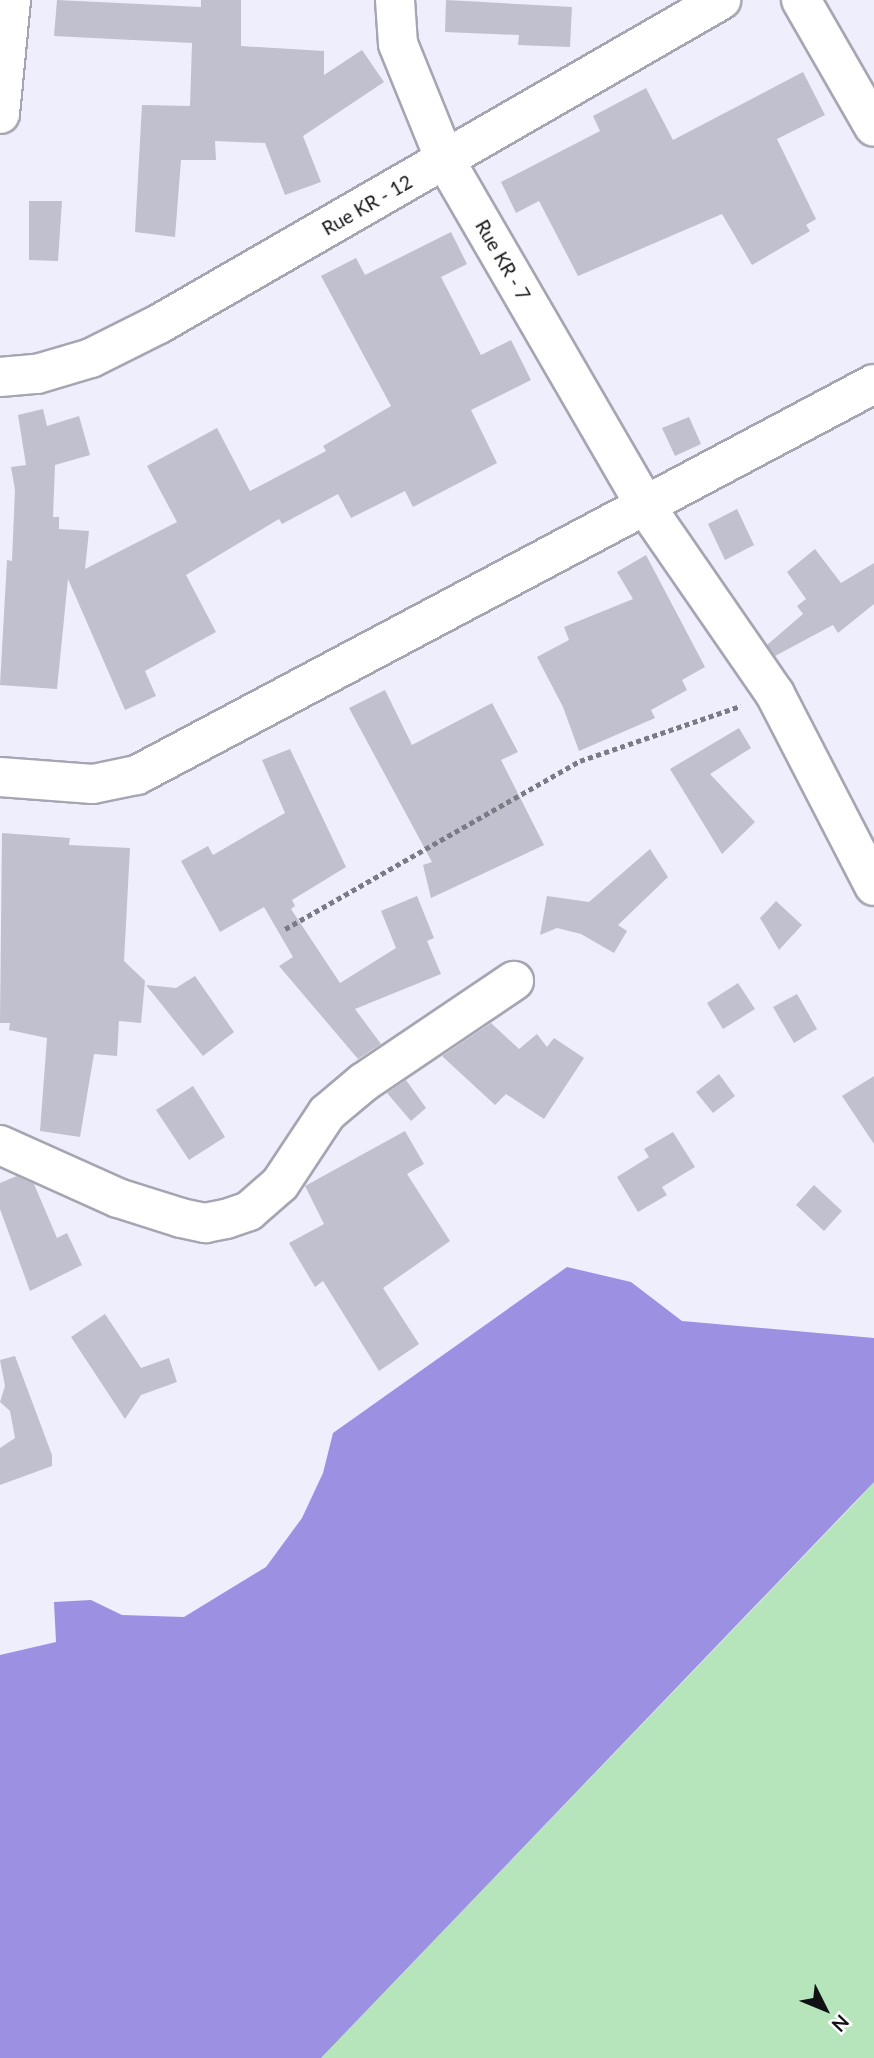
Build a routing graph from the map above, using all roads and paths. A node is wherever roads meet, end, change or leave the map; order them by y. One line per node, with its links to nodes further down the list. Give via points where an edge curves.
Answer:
1 (10, 0): 5 (street)
2 (395, 0): 7 (street, Rue KR - 7, via 398,44)
3 (721, 0): 7 (street, Rue KR - 12)
4 (801, 0): 6 (street)
5 (0, 114)
6 (874, 127)
7 (446, 160): 8 (street, Rue KR - 12, via 91,358 37,374); 10 (street, Rue KR - 7)
8 (0, 377)
9 (874, 384): 10 (street)
10 (646, 507): 11 (street, Rue KR - 7); 12 (street, via 136,775 93,784)
11 (775, 694): 13 (street, Rue KR - 7); 14 (path, via 580,761)
12 (0, 777)
13 (874, 886)
14 (285, 929)
15 (514, 981): 16 (street, via 364,1082 327,1113 280,1184 248,1211 226,1219 205,1223 181,1219 118,1198)
16 (0, 1145)

